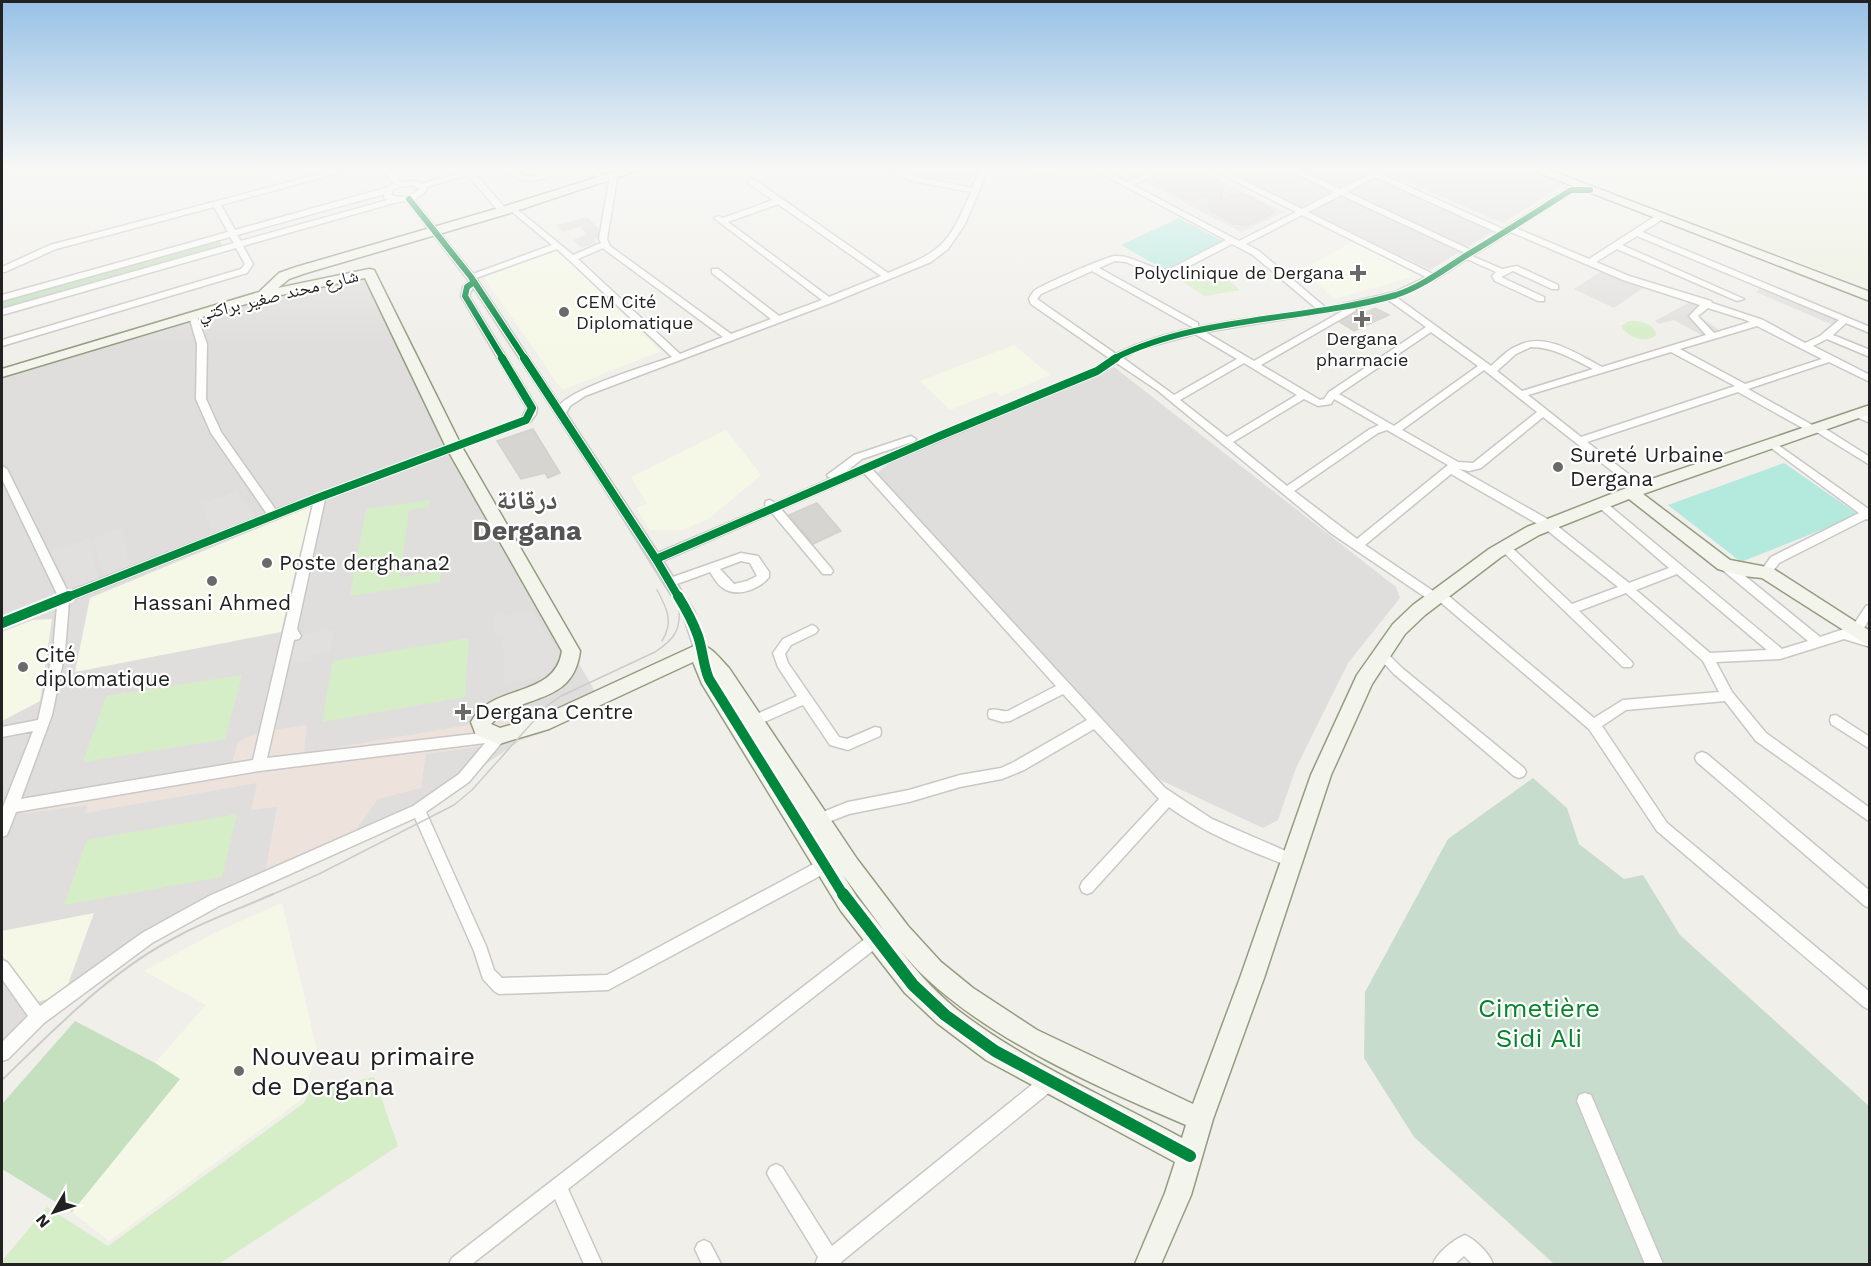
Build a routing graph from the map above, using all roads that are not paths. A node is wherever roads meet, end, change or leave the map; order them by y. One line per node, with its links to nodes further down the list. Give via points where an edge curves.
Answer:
1 (130, 226): 34 (street, via 53,247)
2 (229, 226): 24 (street)
3 (261, 226): 24 (street)
4 (303, 226): 26 (street)
5 (430, 226): 22 (street)
6 (451, 226): 22 (street)
7 (530, 226): 28 (street)
8 (605, 226): 27 (street)
9 (729, 226): 48 (street)
10 (815, 226): 37 (street)
11 (960, 226): 37 (street, via 945,247 920,264)
12 (1206, 226): 25 (street)
13 (1269, 226): 25 (street)
14 (1331, 226): 38 (street)
15 (1410, 226): 30 (street)
16 (1497, 226): 21 (street)
17 (1512, 226): 21 (street)
18 (1648, 226): 23 (street)
19 (1684, 226): 43 (street)
20 (1694, 226): 43 (street)
21 (1506, 230): 30 (street); 32 (street)
22 (434, 231): 39 (street); 42 (street, via 301,270 273,284)
23 (1638, 233): 29 (street); 40 (street)
24 (233, 234): 26 (street); 45 (street)
25 (1236, 242): 33 (street, via 1166,273 1153,272 1121,258); 53 (street, via 1269,262)
26 (239, 244): 52 (street); 64 (street, via 249,264 244,271)
27 (605, 244): 31 (street); 63 (street)
28 (558, 246): 31 (street); 39 (street)
29 (1617, 246): 32 (street); 46 (street)
30 (1469, 254): 36 (street); 38 (street)
31 (572, 258): 70 (street)
32 (1589, 263): 49 (street)
33 (1091, 267): 59 (street); 71 (street, via 1038,292 1034,302)
34 (2, 270)
35 (715, 271): 55 (street)
36 (1502, 272): 41 (street, via 1514,268); 47 (street, via 1496,276 1498,279)
37 (888, 277): 48 (street)
38 (1433, 277): 44 (street)
39 (472, 279): 65 (street); 68 (street, via 465,296)
40 (1759, 283): 46 (street); 56 (street)
41 (1555, 287)
42 (263, 295): 54 (street, شارع محند صغير براكتي); 95 (street, شارع محند صغير براكتي, via 369,273)
43 (1867, 295)
44 (1390, 297): 50 (street); 58 (street)
45 (2, 298)
46 (1740, 299): 51 (street)
47 (1541, 300)
48 (828, 301): 55 (street)
49 (1708, 303): 51 (street); 62 (street, via 1693,316)
50 (1361, 304): 53 (street); 75 (street)
51 (1728, 309): 57 (street)
52 (2, 312)
53 (1319, 312): 59 (street, via 1299,308)
54 (193, 316): 78 (street, شارع محند صغير براكتي); 107 (street, via 202,344 201,399 216,433)
55 (777, 320): 63 (street)
56 (1845, 320): 60 (street); 61 (street)
57 (1760, 322): 62 (street); 66 (street)
58 (1432, 327): 76 (street); 82 (street)
59 (1196, 328): 71 (street, via 1145,338); 72 (street)
60 (1869, 330)
61 (1826, 335): 66 (street); 69 (street)
62 (1713, 337): 67 (street)
63 (730, 338): 70 (street)
64 (2, 343)
65 (515, 345): 68 (street); 84 (street)
66 (1806, 346): 73 (street)
67 (1673, 349): 77 (street); 80 (street)
68 (498, 351): 95 (street, via 532,408 531,414 521,422)
69 (1869, 354)
70 (678, 357): 81 (street)
71 (1117, 358): 74 (street); 86 (street)
72 (1245, 359): 75 (street); 86 (street)
73 (1830, 359): 79 (street); 80 (street)
74 (1104, 364): 96 (street, via 1093,364 900,444); 101 (street, via 1099,370)
75 (1256, 365): 85 (street)
76 (1487, 368): 77 (street, via 1522,346 1533,344 1557,348); 83 (street); 90 (street)
77 (1601, 370): 83 (street)
78 (2, 373)
79 (1869, 379)
80 (1741, 388): 91 (street); 92 (street)
81 (582, 394): 84 (street); 88 (street, via 566,404)
82 (1332, 394): 85 (street, via 1323,404); 90 (street)
83 (1521, 394): 87 (street)
84 (549, 395): 88 (street)
85 (1304, 395): 93 (street)
86 (1174, 399): 93 (street)
87 (1543, 412): 92 (street); 99 (street, via 1477,466)
88 (561, 413): 112 (street)
89 (1865, 414): 91 (street)
90 (1391, 428): 99 (street); 102 (street, via 1374,431)
91 (1815, 428): 94 (street); 97 (street)
92 (1580, 441): 103 (street)
93 (1227, 442): 102 (street)
94 (1771, 443): 103 (street); 108 (street)
95 (454, 447): 104 (street); 144 (street, via 571,651 567,669 557,680 488,712 481,722 483,729)
96 (861, 455): 98 (street); 101 (street, via 869,460)
97 (1869, 462)
98 (850, 464): 101 (street, via 852,468); 106 (street)
99 (1453, 468): 109 (street); 110 (street)
100 (2, 469): 121 (street)
101 (864, 469): 106 (street); 133 (street)
102 (1287, 491): 110 (street)
103 (1636, 491): 105 (street); 113 (street)
104 (320, 497): 107 (street); 147 (street, via 293,632)
105 (1600, 504): 109 (street); 115 (street)
106 (771, 505): 112 (street); 116 (street)
107 (274, 515): 121 (street)
108 (1867, 515): 117 (street, via 1775,560)
109 (1547, 525): 111 (street); 119 (street)
110 (1356, 546): 120 (street)
111 (1504, 547): 120 (street); 122 (street)
112 (655, 556): 118 (street)
113 (1724, 565): 117 (street); 127 (street)
114 (713, 567): 118 (street)
115 (1679, 569): 119 (street); 130 (street)
116 (827, 571)
117 (1767, 572): 126 (street)
118 (671, 582): 128 (street, via 692,620)
119 (1627, 588): 122 (street); 131 (street)
120 (1437, 596): 129 (street, via 1409,619); 141 (street)
121 (64, 597): 124 (street); 140 (street, via 58,652)
122 (1572, 609): 132 (street)
123 (1869, 609): 126 (street)
124 (2, 623)
125 (812, 630): 135 (street, via 787,642 779,653)
126 (1865, 638): 127 (street, via 1844,634)
127 (1818, 642): 130 (street)
128 (700, 651): 138 (street, via 717,667); 144 (street, via 549,721); 154 (street, via 709,679)
129 (1380, 653): 148 (street); 155 (street, via 1321,775)
130 (1780, 654): 131 (street)
131 (1707, 658): 134 (street)
132 (1627, 664)
133 (1064, 688): 136 (street, via 1010,716); 139 (street)
134 (1728, 696): 141 (street, via 1623,705); 152 (street, via 1761,737)
135 (805, 698): 138 (street); 143 (street, via 838,744 853,744)
136 (994, 714)
137 (1836, 720): 145 (street)
138 (755, 721): 154 (street)
139 (1095, 722): 149 (street); 154 (street, via 1002,773 856,806)
140 (43, 724): 142 (street); 150 (street)
141 (1594, 725): 161 (street, via 1662,827)
142 (2, 732)
143 (875, 732)
144 (500, 736): 147 (street); 151 (street, via 464,778)
145 (1869, 744)
146 (1702, 758): 158 (street)
147 (259, 765): 150 (street)
148 (1519, 772)
149 (1168, 799): 155 (street, via 1213,829); 157 (street)
150 (10, 807): 153 (street)
151 (418, 810): 156 (street, via 488,974 499,986 608,982); 162 (street, via 214,902 147,938)
152 (1869, 816)
153 (2, 831)
154 (819, 833): 156 (street); 164 (street, via 933,970 1003,1022)
155 (1292, 861): 167 (street)
156 (824, 866): 159 (street)
157 (1087, 887)
158 (1869, 901)
159 (875, 940): 165 (street, via 913,985 953,1022 995,1051); 170 (street)
160 (2, 967): 162 (street)
161 (1869, 1002)
162 (38, 1017): 163 (street)
163 (2, 1053)
164 (1075, 1060): 165 (street); 167 (street)
165 (1056, 1084): 168 (street); 172 (street)
166 (1585, 1101): 177 (street)
167 (1200, 1119): 168 (street)
168 (1190, 1156): 171 (street)
169 (776, 1173): 172 (street)
170 (558, 1186): 173 (street); 174 (street)
171 (1153, 1261)
172 (829, 1263)
173 (458, 1264)
174 (593, 1264)
175 (1442, 1264): 176 (street, via 1465,1244)
176 (1484, 1264)
177 (1654, 1264)

